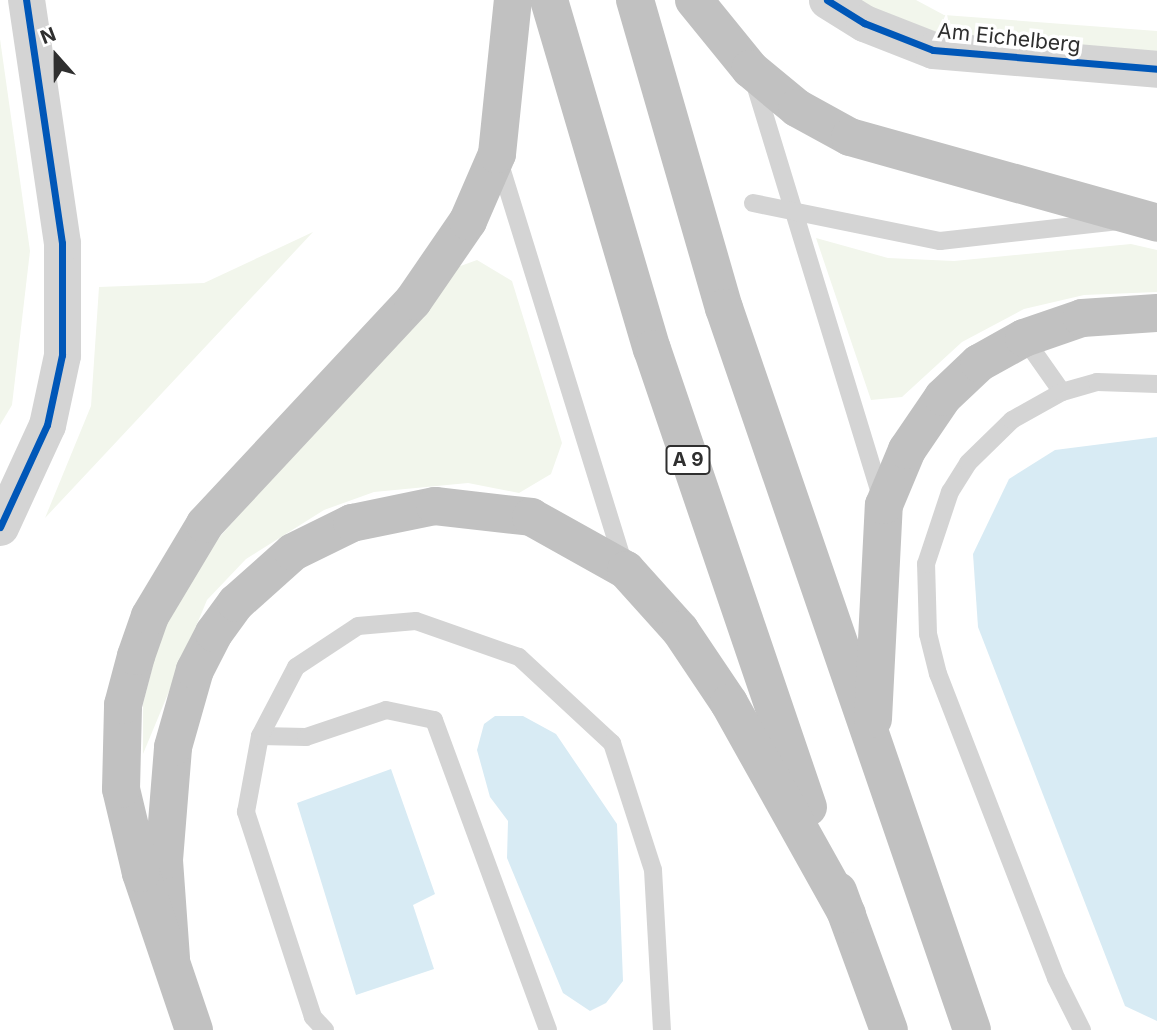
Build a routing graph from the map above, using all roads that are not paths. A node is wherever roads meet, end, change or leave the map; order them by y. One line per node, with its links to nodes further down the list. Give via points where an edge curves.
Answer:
1 (26, 0): 18 (street, via 62,243 62,355 47,425)
2 (513, 0): 9 (highway)
3 (549, 0): 22 (highway, A 9, via 664,387)
4 (635, 0): 21 (highway, via 724,308)
5 (694, 0): 7 (highway)
6 (827, 0): 8 (street, Am Eichelberg, via 864,23 933,50)
7 (750, 69): 11 (lane); 12 (highway, via 797,108 850,137)
8 (1157, 69)
9 (497, 154): 19 (lane); 23 (highway, via 468,221 413,301 205,524 150,616 123,705 121,789 141,873)
10 (753, 203): 11 (lane)
11 (796, 211): 12 (lane, via 940,241 1023,237); 17 (lane)
12 (1148, 220)
13 (1157, 313): 14 (highway, via 1082,318)
14 (1024, 338): 16 (lane); 17 (highway, via 979,363 943,397 907,450)
15 (1157, 384): 16 (lane, via 1097,382)
16 (1062, 392): 30 (lane, via 1012,420 968,463 936,527 925,595 938,674)
17 (884, 505): 21 (highway, via 873,635)
18 (0, 527)
19 (626, 570): 22 (highway, via 680,630 729,703); 23 (highway, via 531,517 435,506 391,511 322,536 264,576 214,633 181,709 164,860)
20 (260, 736): 25 (lane, via 246,812 313,1017); 26 (lane, via 306,737 386,710 434,720); 27 (lane, via 296,667 358,626 416,621 519,657 612,743 653,870)
21 (873, 749): 29 (highway)
22 (847, 914): 28 (highway, A 9)
23 (171, 958): 24 (highway)
24 (194, 1030)
25 (324, 1030)
26 (548, 1030)
27 (662, 1030)
28 (889, 1030)
29 (972, 1030)
30 (1082, 1030)

